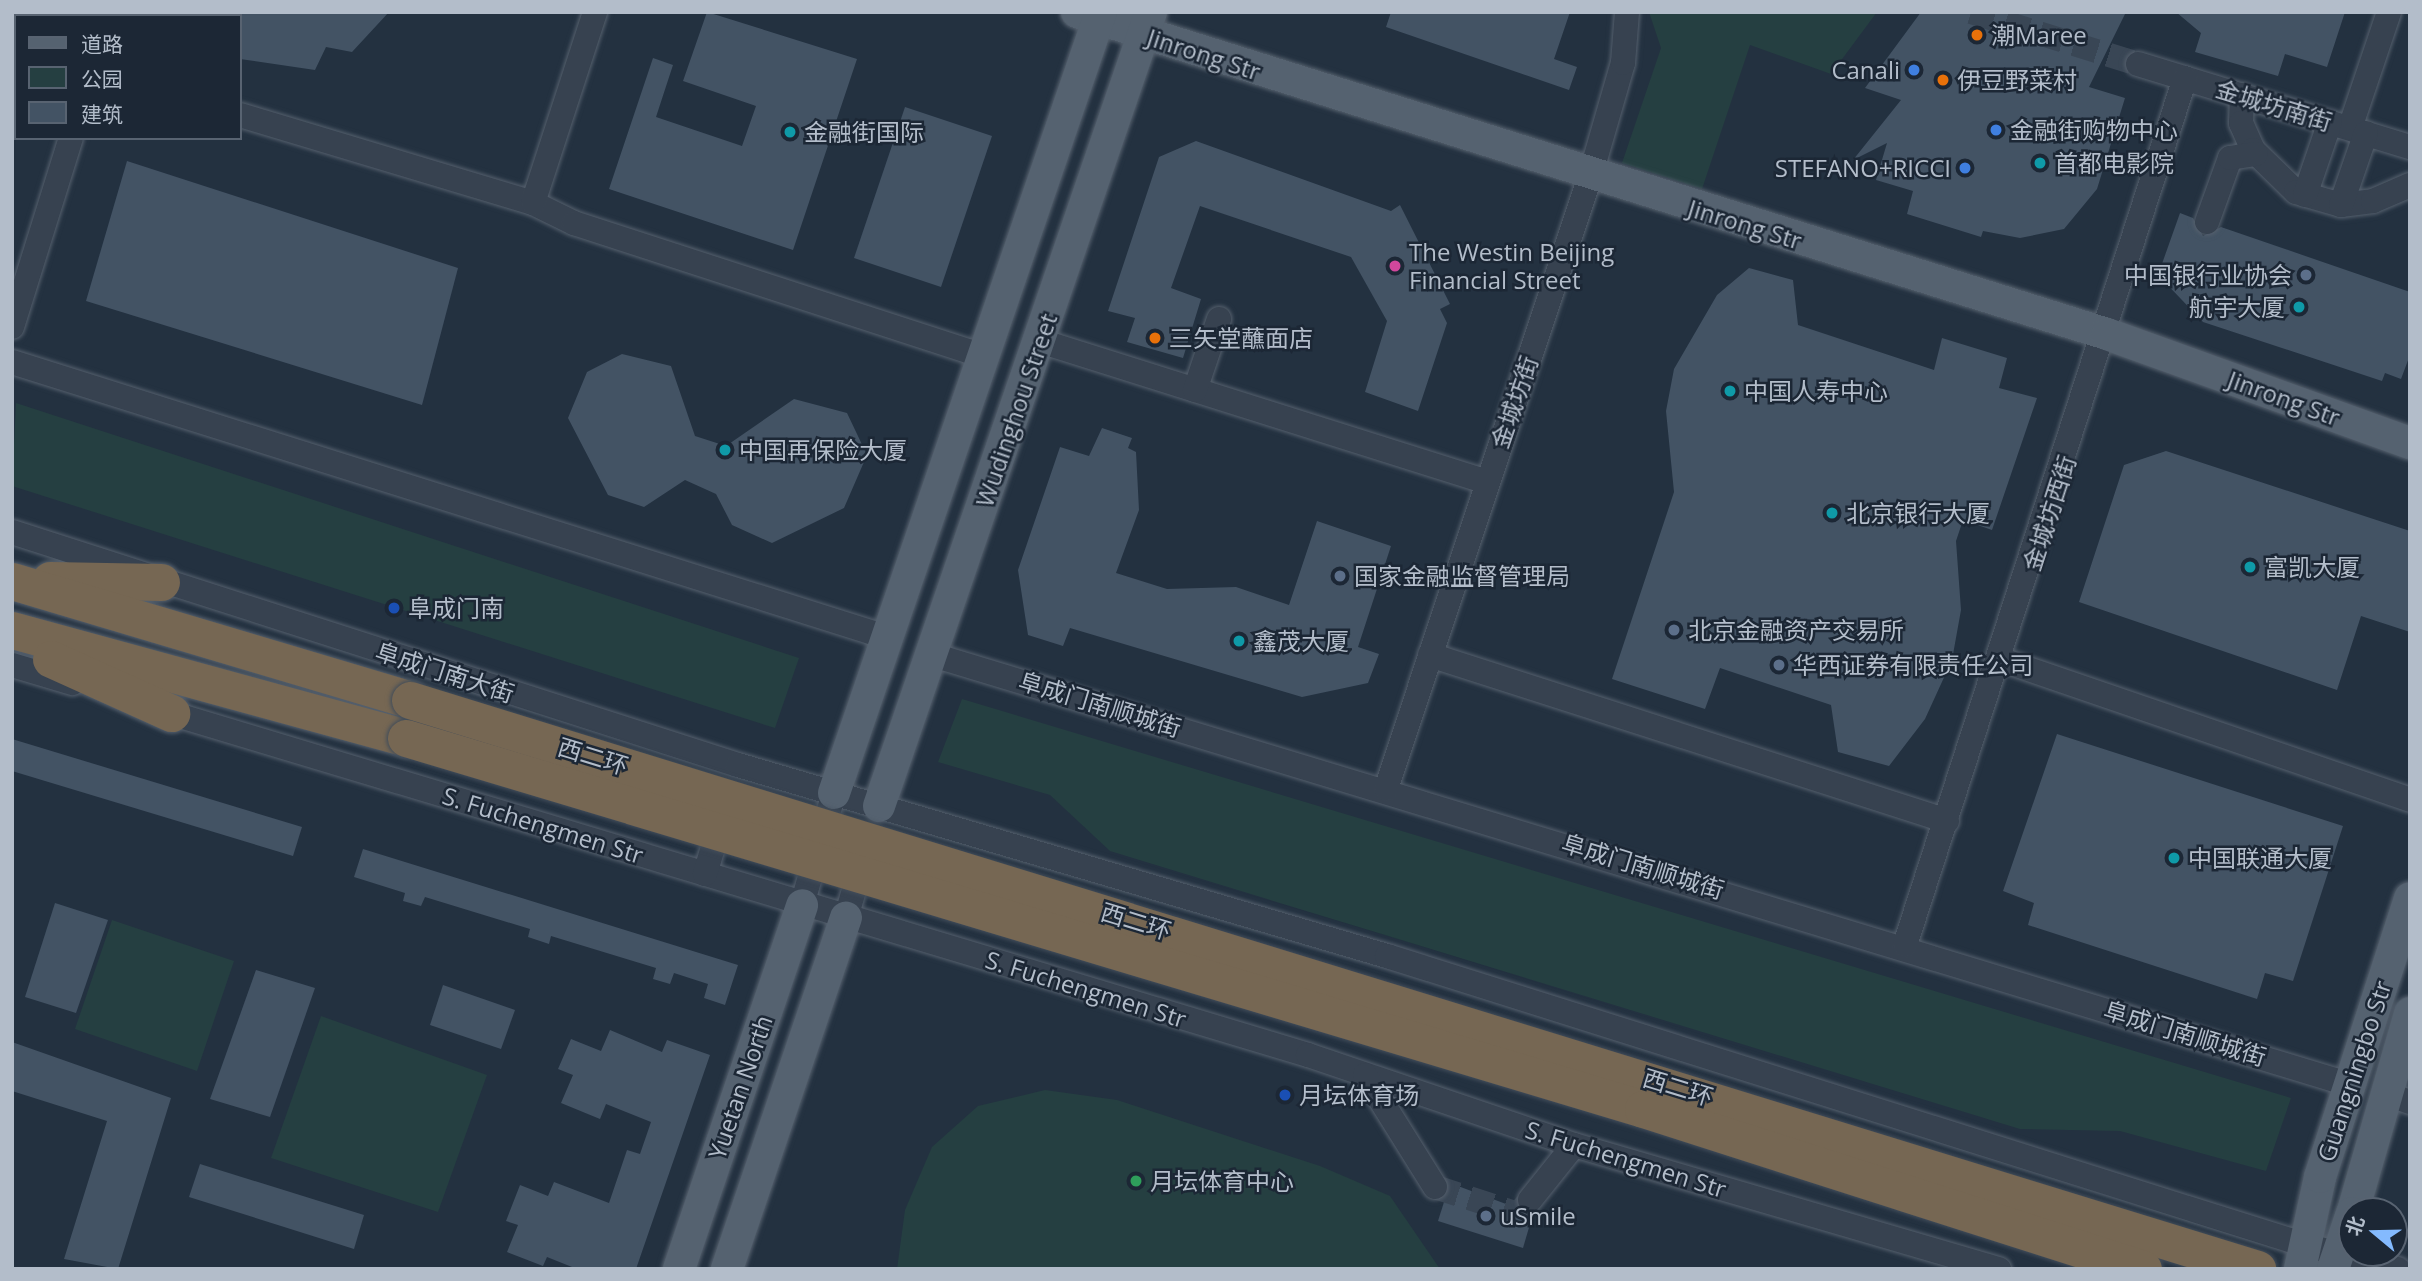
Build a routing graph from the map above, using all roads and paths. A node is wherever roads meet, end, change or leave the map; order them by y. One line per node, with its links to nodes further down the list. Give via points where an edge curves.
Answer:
1 (595, 12): 17 (street)
2 (1627, 12): 14 (street, 金城坊街, via 1623,63)
3 (2389, 12): 10 (street)
4 (1092, 15): 5 (main road, Jinrong Str); 24 (main road, Wudinghou Street)
5 (1147, 24): 14 (main road, Jinrong Str); 23 (main road, Wudinghou Street)
6 (2138, 64): 7 (street, 金城坊南街)
7 (2186, 78): 8 (street, 金城坊南街); 22 (street, 金城坊西街)
8 (2242, 95): 10 (street, 金城坊南街); 13 (street, via 2241,123)
9 (242, 116): 17 (street)
10 (2349, 128): 12 (street, 金城坊南街); 16 (street); 18 (street)
11 (70, 140): 21 (street)
12 (2410, 147)
13 (2256, 154): 16 (street, via 2273,176); 19 (street, via 2231,158)
14 (1590, 177): 22 (main road, Jinrong Str); 29 (street, 金城坊街)
15 (2410, 185): 18 (street, via 2384,198)
16 (2305, 195): 18 (street)
17 (533, 203): 24 (street, via 574,223)
18 (2341, 205)
19 (2207, 222)
20 (1219, 319): 26 (street)
21 (12, 327)
22 (2109, 327): 27 (main road); 28 (main road, Jinrong Str); 38 (street, 金城坊西街)
23 (1040, 341): 26 (street); 36 (main road, Wudinghou Street)
24 (981, 355): 34 (main road, Wudinghou Street)
25 (12, 362): 34 (street)
26 (1195, 390): 29 (street)
27 (2410, 427)
28 (2410, 443)
29 (1487, 482): 37 (street, 金城坊街)
30 (12, 532): 32 (street, 阜成门南大街)
31 (12, 580): 32 (highway); 68 (highway, 西二环, bridge)
32 (161, 582): 41 (street, 阜成门南大街)
33 (12, 630): 63 (highway, 西二环, bridge, via 406,738 1643,1109)
34 (883, 636): 43 (main road, Wudinghou Street)
35 (12, 641): 40 (highway)
36 (933, 654): 42 (street, 阜成门南顺城街); 45 (main road, Wudinghou Street)
37 (1430, 655): 42 (street, 金城坊街); 46 (street)
38 (2002, 660): 44 (street); 46 (street, 金城坊西街)
39 (12, 665): 40 (street)
40 (171, 713): 47 (street, S. Fuchengmen Str)
41 (738, 765): 43 (street, 阜成门南大街); 47 (street)
42 (1386, 789): 51 (street, 阜成门南顺城街)
43 (834, 793): 45 (street, 阜成门南大街); 49 (street)
44 (2410, 800)
45 (879, 806): 50 (street); 58 (street, via 1401,960)
46 (1947, 821): 51 (street, 金城坊西街)
47 (705, 874): 49 (street, S. Fuchengmen Str)
48 (2410, 898): 54 (main road, Guangningbo Str)
49 (802, 905): 50 (street, S. Fuchengmen Str); 64 (main road, Yuetan North)
50 (846, 918): 53 (street, S. Fuchengmen Str); 65 (main road, Yuetan North)
51 (1905, 945): 54 (street, 阜成门南顺城街)
52 (2410, 1013): 55 (main road, Guangningbo Str)
53 (1365, 1075): 56 (street, S. Fuchengmen Str); 57 (street)
54 (2351, 1085): 61 (main road, Guangningbo Str)
55 (2397, 1098): 59 (main road, Guangningbo Str)
56 (1574, 1145): 60 (street); 66 (street, S. Fuchengmen Str)
57 (1435, 1186)
58 (2143, 1195): 61 (street); 63 (street)
59 (2358, 1197)
60 (1530, 1200)
61 (2302, 1257): 62 (street)
62 (2336, 1260): 69 (street)
63 (2128, 1262): 67 (street)
64 (679, 1269)
65 (727, 1269)
66 (1999, 1269)
67 (2198, 1269)
68 (2257, 1269)
69 (2398, 1269)

